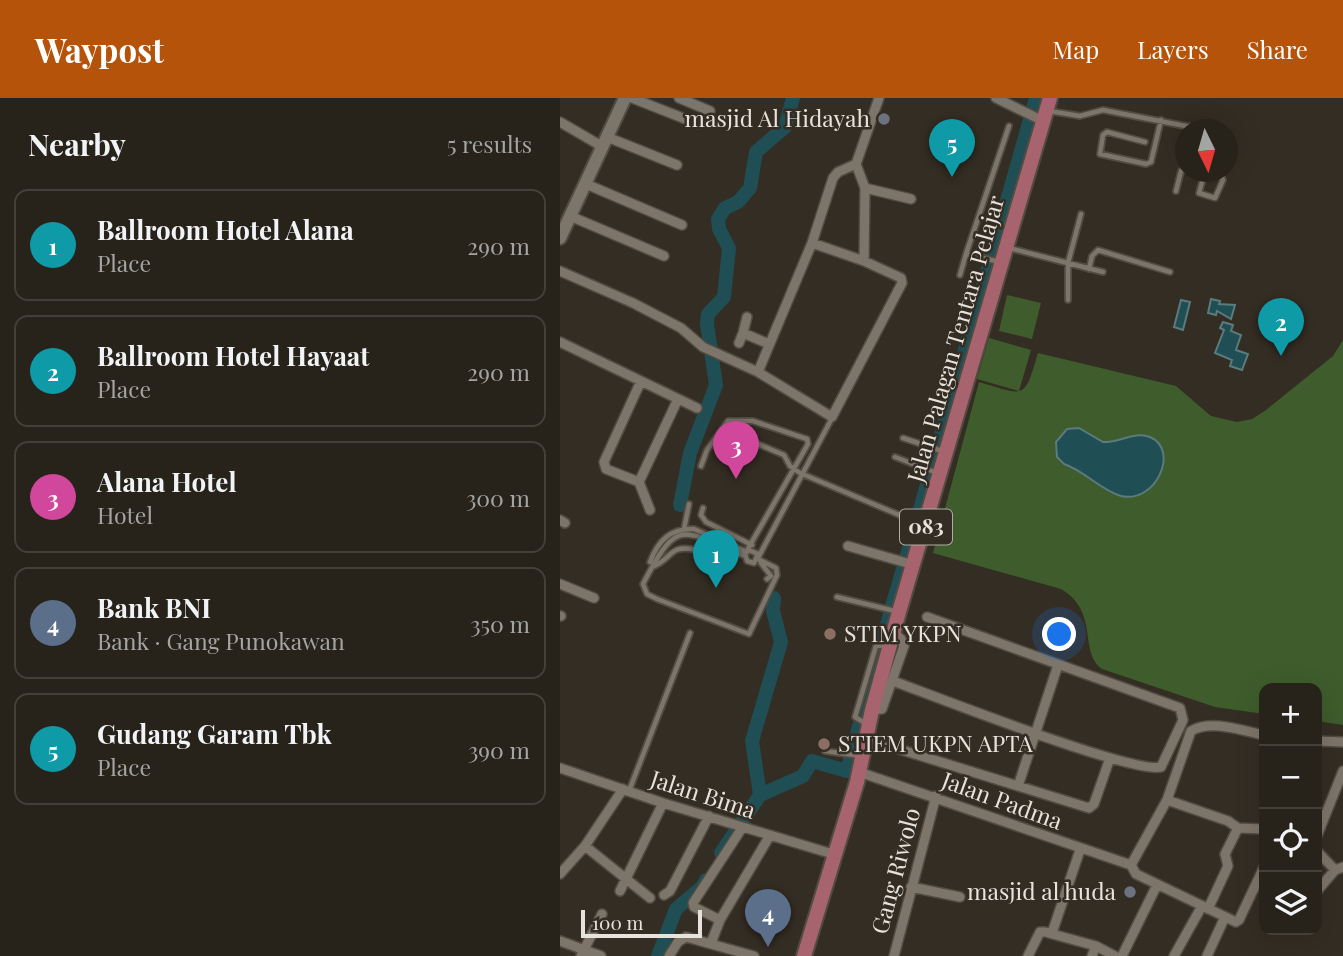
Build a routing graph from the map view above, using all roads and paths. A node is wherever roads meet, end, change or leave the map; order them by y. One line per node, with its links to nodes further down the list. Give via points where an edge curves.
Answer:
1 (625, 98): 13 (main road)
2 (632, 98): 11 (street)
3 (679, 98): 6 (street)
4 (879, 98): 15 (street)
5 (996, 98): 7 (street, via 1024,113)
6 (710, 111)
7 (1044, 112): 8 (lane, via 1080,116 1103,110); 29 (main road, Jalan Palagan Tentara Pelajar / 083)
8 (1161, 120): 10 (lane); 14 (lane, via 1151,162 1100,154 1107,132)
9 (560, 122): 13 (street)
10 (1175, 123)
11 (698, 124)
12 (1009, 126): 30 (lane)
13 (605, 142): 16 (street); 20 (main road)
14 (1145, 142)
15 (856, 164): 21 (street); 28 (street, via 833,178)
16 (677, 165)
17 (1178, 182): 22 (lane)
18 (1203, 182): 19 (lane, via 1199,193 1217,197)
19 (1222, 182)
20 (586, 184): 25 (main road); 26 (street)
21 (865, 188): 23 (street); 32 (street)
22 (1176, 191)
23 (911, 199)
24 (1081, 214): 34 (lane)
25 (570, 216): 27 (main road); 31 (street)
26 (682, 225)
27 (560, 238)
28 (812, 243): 32 (street); 45 (street)
29 (1005, 247): 33 (main road, Jalan Palagan Tentara Pelajar / 083); 34 (lane)
30 (967, 254): 33 (lane); 39 (lane)
31 (664, 256)
32 (864, 261): 50 (street, via 901,278 902,283)
33 (994, 261): 53 (main road, Jalan Palagan Tentara Pelajar / 083)
34 (1068, 263): 35 (lane); 40 (lane)
35 (1089, 269): 37 (lane); 38 (lane, via 1098,250)
36 (560, 271): 46 (street, via 673,324 704,347)
37 (1103, 272)
38 (1170, 272)
39 (960, 275)
40 (1068, 300)
41 (747, 317): 42 (street)
42 (743, 333): 44 (street); 45 (street)
43 (560, 342): 47 (street)
44 (739, 344)
45 (769, 344): 46 (street)
46 (758, 372): 50 (street)
47 (641, 381): 48 (street); 59 (street, via 604,462 606,469)
48 (678, 399): 49 (street); 59 (street)
49 (696, 408)
50 (832, 417): 57 (lane)
51 (737, 438): 56 (lane, via 784,455)
52 (903, 438): 53 (lane)
53 (946, 452): 58 (main road, Jalan Palagan Tentara Pelajar / 083)
54 (895, 457): 58 (lane)
55 (701, 466): 56 (lane, via 728,421 753,421 805,437 808,444)
56 (792, 468): 57 (lane); 67 (lane)
57 (800, 473): 63 (lane); 68 (lane)
58 (938, 474): 63 (main road, Jalan Palagan Tentara Pelajar / 083)
59 (639, 482): 62 (street)
60 (689, 504): 64 (lane)
61 (703, 508): 67 (lane, via 706,522)
62 (650, 510)
63 (921, 524): 70 (main road, Jalan Palagan Tentara Pelajar / 083)
64 (681, 531): 67 (lane, via 694,529); 69 (lane, via 662,539)
65 (848, 546): 70 (street)
66 (696, 550): 69 (lane, via 680,547 663,562)
67 (748, 551): 68 (lane, via 754,550); 68 (lane, via 749,563)
68 (758, 559): 69 (lane, via 776,568 778,575 748,634 648,594 643,584); 71 (lane, via 771,576)
69 (651, 565)
70 (914, 565): 75 (main road, Jalan Palagan Tentara Pelajar / 083)
71 (767, 579)
72 (560, 584): 74 (street)
73 (837, 597): 75 (lane)
74 (594, 598)
75 (899, 612): 78 (main road, Jalan Palagan Tentara Pelajar / 083)
76 (927, 617): 79 (street)
77 (691, 633): 95 (lane)
78 (893, 640): 80 (street, via 904,646); 81 (main road, Jalan Palagan Tentara Pelajar / 083); 82 (lane, via 876,646 855,717)
79 (1058, 665): 83 (street); 90 (street, via 1180,708 1183,720 1161,767)
80 (893, 681): 81 (street, via 882,709); 83 (street)
81 (872, 710): 82 (main road, Jalan Palagan Tentara Pelajar / 083)
82 (869, 725): 89 (main road, Jalan Palagan Tentara Pelajar / 083)
83 (1034, 731): 90 (street); 94 (street)
84 (1259, 734): 97 (street, via 1213,726 1191,731)
85 (1322, 741): 86 (street)
86 (1343, 742)
87 (889, 746): 94 (street)
88 (825, 751): 89 (lane)
89 (856, 755): 93 (main road, Jalan Palagan Tentara Pelajar / 083)
90 (1110, 758): 94 (street, via 1092,807)
91 (560, 768): 95 (street, Jalan Bima)
92 (1343, 771): 100 (street)
93 (859, 772): 96 (street, Jalan Padma); 107 (main road, Jalan Palagan Tentara Pelajar / 083)
94 (1018, 786)
95 (626, 790): 98 (street, Jalan Bima); 105 (street)
96 (936, 796): 106 (street, Jalan Padma); 116 (street, Gang Riwolo)
97 (1167, 800): 102 (street); 109 (street)
98 (663, 803): 99 (street, Jalan Bima); 113 (street)
99 (709, 816): 101 (street, Jalan Bima); 118 (street)
100 (1322, 824)
101 (740, 827): 104 (street, Jalan Bima); 124 (street, via 693,903)
102 (1238, 828): 103 (street); 121 (street, via 1225,855 1228,866)
103 (1259, 828)
104 (769, 837): 107 (street, Jalan Bima); 124 (street)
105 (585, 846): 112 (street); 113 (street)
106 (1080, 850): 109 (street, Jalan Padma); 125 (street)
107 (836, 855): 133 (main road, Jalan Palagan Tentara Pelajar / 083)
108 (1322, 855): 110 (street)
109 (1131, 865): 114 (street, via 1136,874)
110 (1339, 868): 115 (street)
111 (1262, 872): 123 (street, via 1237,921)
112 (560, 874)
113 (629, 875): 117 (street); 120 (street)
114 (1157, 885): 121 (street); 138 (street)
115 (1322, 886)
116 (911, 887): 119 (street); 134 (street, Gang Riwolo)
117 (620, 891)
118 (664, 895)
119 (960, 897)
120 (650, 898)
121 (1205, 907): 123 (street); 139 (street)
122 (601, 914): 129 (street)
123 (1226, 917): 140 (street)
124 (720, 920): 127 (street)
125 (1052, 933): 128 (street); 135 (street, via 1040,932)
126 (560, 941): 129 (street)
127 (711, 943): 131 (street, via 686,937); 132 (street)
128 (1096, 946): 136 (street); 137 (street)
129 (583, 953): 130 (street)
130 (601, 956)
131 (669, 956)
132 (754, 956)
133 (804, 956)
134 (894, 956)
135 (1028, 956)
136 (1092, 956)
137 (1115, 956)
138 (1122, 956)
139 (1174, 956)
140 (1207, 956)

